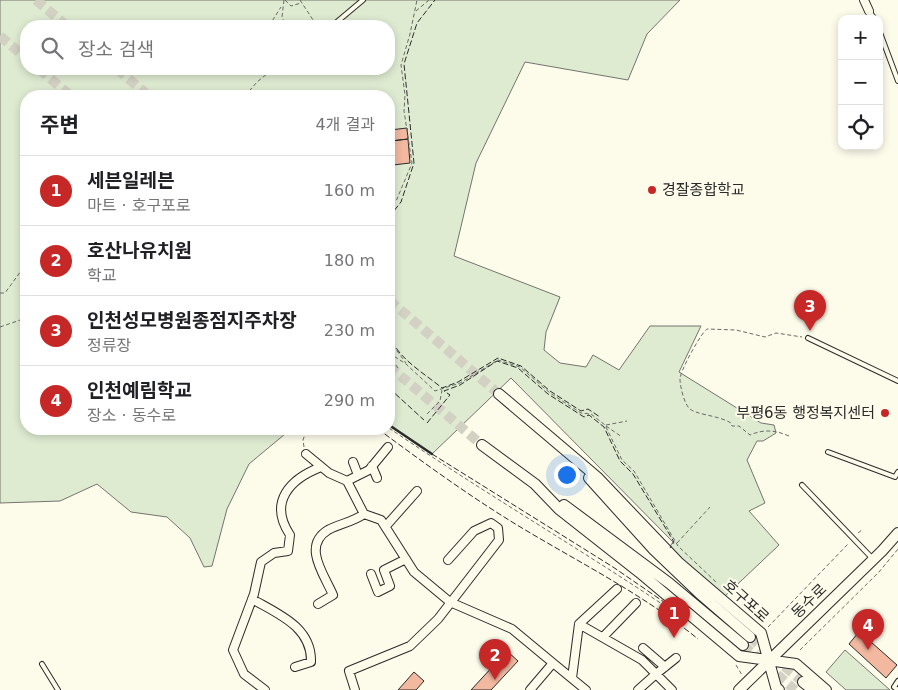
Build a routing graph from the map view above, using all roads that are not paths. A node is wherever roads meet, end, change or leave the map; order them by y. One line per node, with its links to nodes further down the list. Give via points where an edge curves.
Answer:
1 (363, 0): 5 (lane)
2 (864, 0): 3 (street)
3 (869, 11): 4 (lane)
4 (872, 15)
5 (339, 20)
6 (883, 41): 7 (lane)
7 (898, 81)
8 (808, 338): 9 (lane)
9 (898, 381)
10 (499, 394): 13 (main road, 호구포로)
11 (482, 445): 23 (main road)
12 (388, 447): 17 (street)
13 (563, 449): 40 (main road, 호구포로, via 654,550); 44 (main road, 호구포로, via 597,477 678,562 761,633)
14 (828, 452): 19 (lane, via 895,477)
15 (306, 454): 18 (street)
16 (353, 462): 20 (street)
17 (372, 466): 20 (street); 21 (street)
18 (321, 467): 22 (street); 34 (street, via 302,474 287,488 282,506 290,535 288,551 274,553 261,562)
19 (898, 471)
20 (358, 475): 22 (street)
21 (377, 478)
22 (347, 481): 26 (street)
23 (535, 484): 41 (main road, via 669,583); 44 (main road, via 559,509 739,656)
24 (802, 485): 31 (lane)
25 (417, 491): 27 (street)
26 (364, 514): 27 (street, via 381,520); 37 (street, via 328,531 316,542 314,554 334,595)
27 (386, 526): 29 (street)
28 (897, 537): 31 (main road, 동수로)
29 (406, 559): 32 (street, via 384,570 390,586 378,592); 35 (street, via 414,572)
30 (448, 560): 35 (street, via 474,531 491,523 498,528 499,540)
31 (874, 560): 44 (main road, 동수로)
32 (371, 574)
33 (617, 589): 38 (street)
34 (252, 599): 48 (street, via 296,624 307,640 311,662); 54 (street, via 233,650 244,674)
35 (450, 602): 45 (street, via 512,629); 55 (street, via 438,619 410,646 349,671)
36 (636, 603): 39 (street)
37 (318, 604)
38 (579, 624): 39 (street); 50 (street)
39 (603, 637): 49 (street, via 642,660)
40 (750, 637)
41 (743, 645)
42 (643, 648): 47 (street)
43 (676, 658): 47 (street)
44 (769, 661): 60 (main road, 동수로); 61 (main road, 호구포로); 63 (main road, via 796,664)
45 (553, 663): 50 (street); 56 (street)
46 (42, 664): 53 (lane)
47 (665, 666): 49 (street)
48 (295, 668)
49 (656, 674): 58 (street); 59 (street)
50 (572, 678): 57 (street)
51 (803, 682): 62 (main road)
52 (898, 682): 64 (lane, via 894,687)
53 (58, 690)
54 (265, 690)
55 (355, 690)
56 (530, 690)
57 (586, 690)
58 (638, 690)
59 (672, 690)
60 (739, 690)
61 (779, 690)
62 (812, 690)
63 (826, 690)
64 (898, 690)

